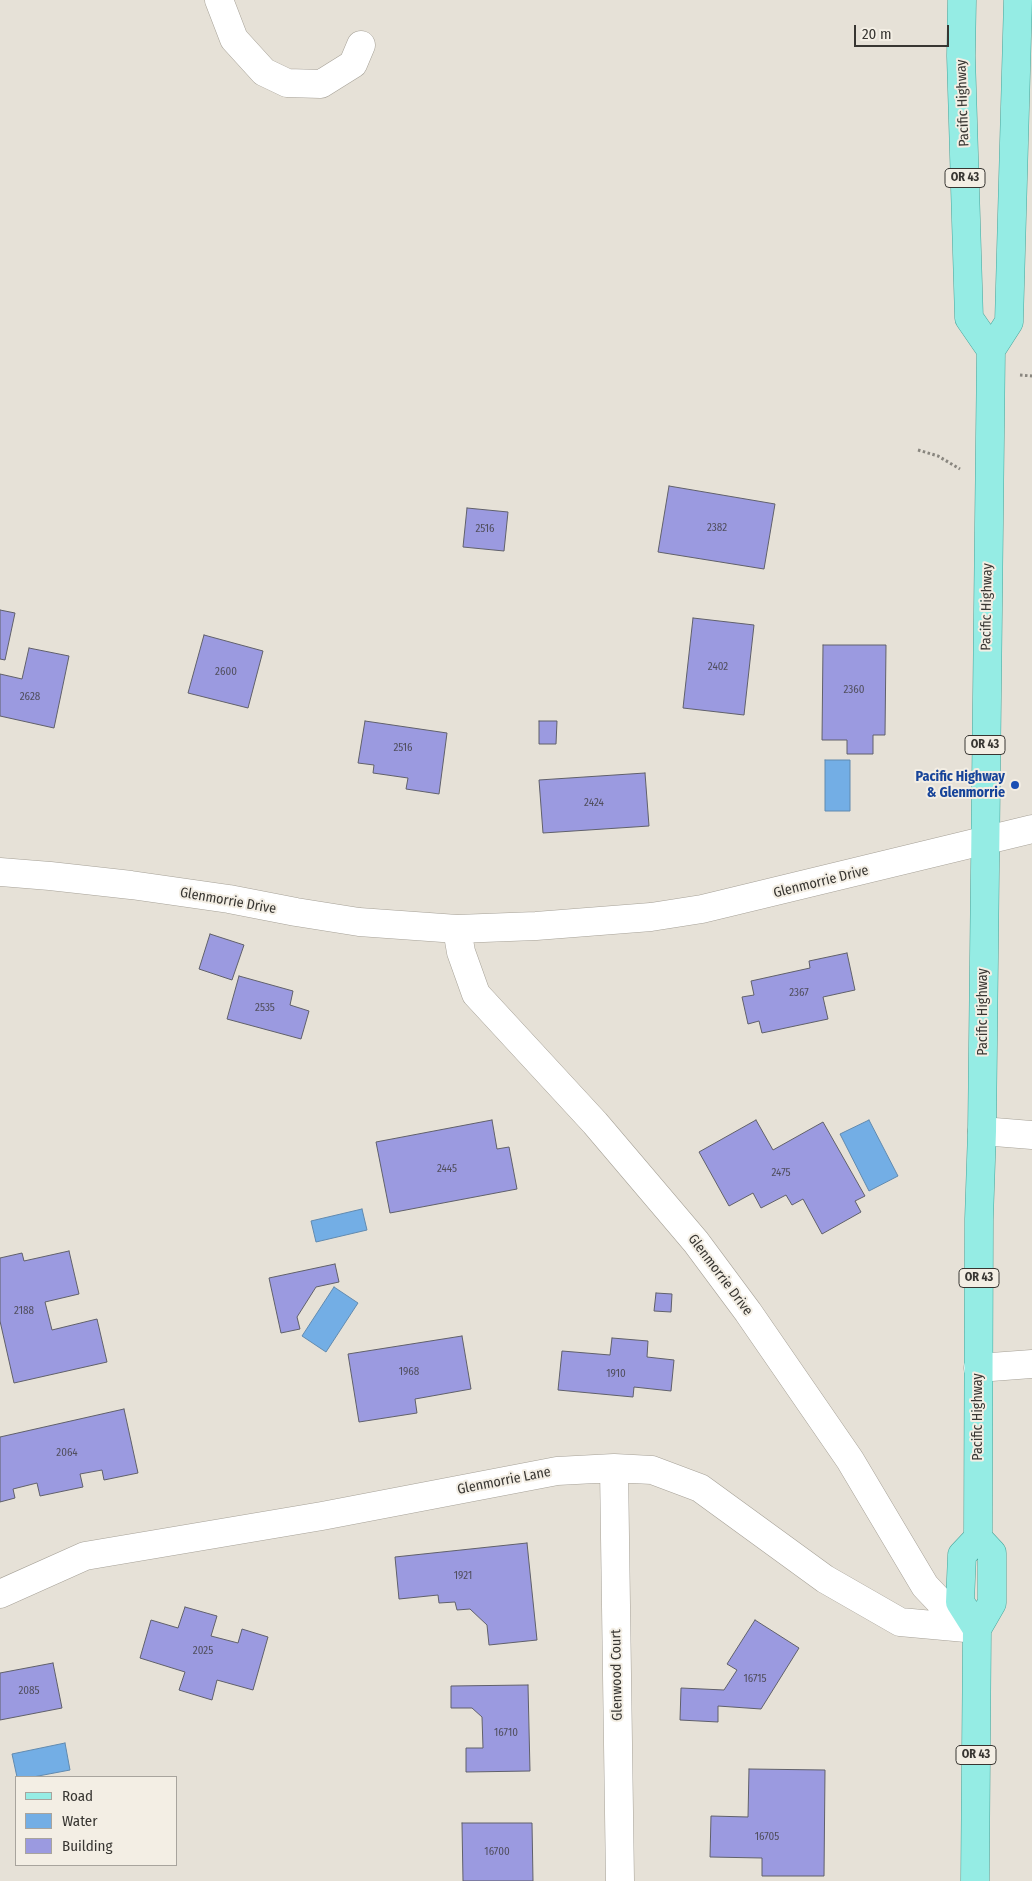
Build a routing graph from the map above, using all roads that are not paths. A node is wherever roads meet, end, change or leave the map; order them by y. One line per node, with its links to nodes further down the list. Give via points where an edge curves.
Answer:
1 (219, 0): 4 (street, via 234,39 264,72 287,83 321,84 353,64)
2 (962, 0): 5 (main road, Pacific Highway / OR 43, via 969,318)
3 (1018, 0): 5 (main road, via 1009,322)
4 (362, 45)
5 (991, 350): 7 (main road, Pacific Highway / OR 43)
6 (1032, 829): 7 (street, Glenmorrie Drive)
7 (984, 842): 9 (street, Glenmorrie Drive, via 702,909 651,917); 10 (main road, Pacific Highway / OR 43)
8 (0, 872): 9 (street, Glenmorrie Drive, via 109,882 359,922)
9 (457, 929): 16 (street, Glenmorrie Drive, via 461,952 476,994 576,1101 696,1242 850,1460 925,1586 943,1605)
10 (982, 1131): 11 (street); 13 (main road, Pacific Highway / OR 43)
11 (1032, 1135)
12 (1032, 1364): 13 (street)
13 (978, 1368): 16 (main road, Pacific Highway / OR 43, via 978,1538 962,1555 960,1602)
14 (614, 1468): 15 (street, Glenmorrie Lane, via 557,1471 322,1516 85,1556); 16 (street, Glenmorrie Lane, via 652,1470 700,1488 825,1579 900,1622); 17 (street, Glenwood Court)
15 (0, 1594)
16 (977, 1629): 18 (main road, OR 43)
17 (620, 1881)
18 (975, 1881)

